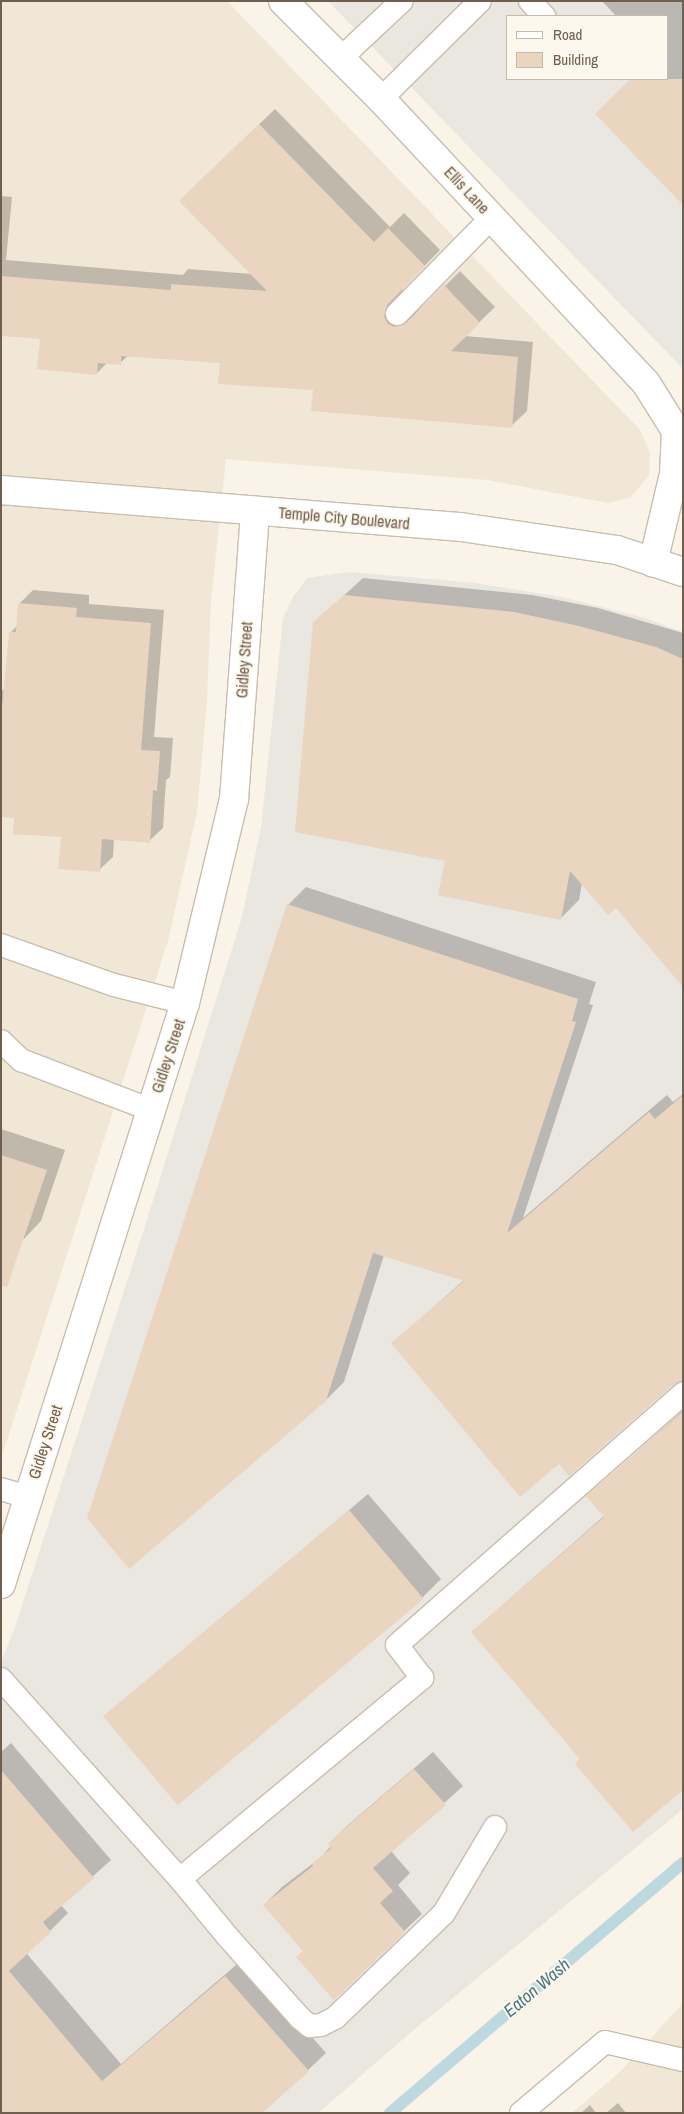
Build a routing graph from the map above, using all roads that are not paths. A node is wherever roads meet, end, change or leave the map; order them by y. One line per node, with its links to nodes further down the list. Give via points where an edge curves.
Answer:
1 (283, 1): 6 (street, Ellis Lane)
2 (402, 1): 6 (lane)
3 (480, 1): 7 (lane)
4 (530, 1): 5 (lane)
5 (543, 15)
6 (341, 58): 7 (street, Ellis Lane)
7 (381, 99): 8 (street, Ellis Lane)
8 (492, 217): 9 (lane); 10 (street, Ellis Lane)
9 (397, 314)
10 (646, 383): 11 (street, Ellis Lane); 14 (street, Ellis Lane, via 676,431 674,474)
11 (683, 408)
12 (1, 490): 13 (street, Temple City Boulevard)
13 (255, 511): 14 (street, Temple City Boulevard, via 461,528 617,550); 17 (street, Gidley Street, via 234,798)
14 (652, 563): 15 (street, Temple City Boulevard)
15 (683, 572)
16 (1, 945): 17 (lane, via 114,985)
17 (185, 1003): 19 (street, Gidley Street)
18 (1, 1041): 19 (lane, via 21,1060)
19 (151, 1110): 22 (street, Gidley Street)
20 (683, 1394): 26 (lane, via 397,1646 422,1678)
21 (1, 1489): 22 (lane)
22 (27, 1497): 23 (street, Gidley Street)
23 (1, 1584)
24 (1, 1679): 26 (lane)
25 (496, 1827): 26 (lane, via 444,1913 335,2018 310,2026 227,1936)
26 (180, 1879)
27 (683, 2060): 28 (lane, via 605,2042)
28 (520, 2113)

